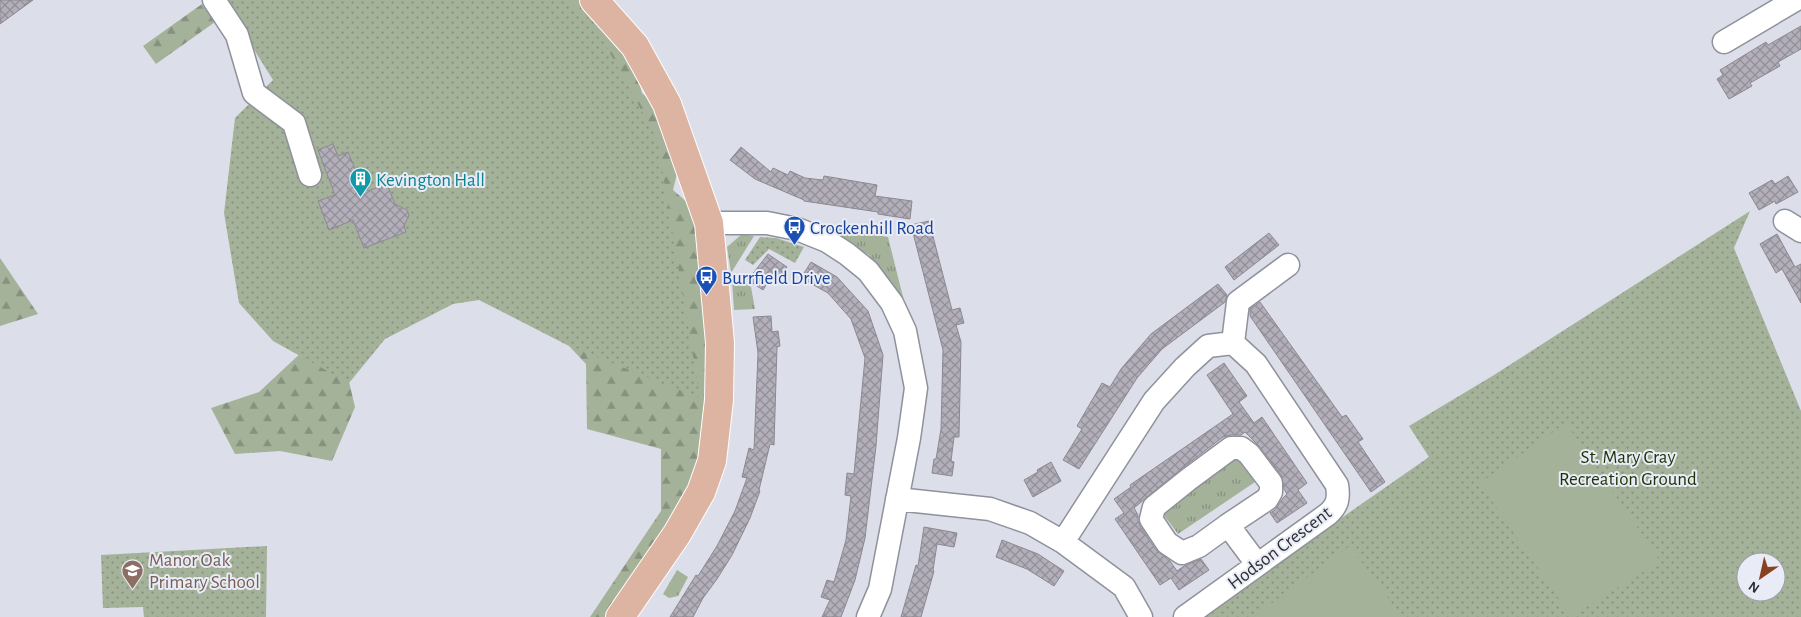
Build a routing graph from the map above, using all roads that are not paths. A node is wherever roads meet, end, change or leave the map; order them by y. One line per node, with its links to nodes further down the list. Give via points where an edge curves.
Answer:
1 (214, 0): 5 (street, via 237,35 254,93 294,123)
2 (594, 0): 6 (main road, via 635,46 667,104)
3 (1795, 0): 4 (street)
4 (1724, 42)
5 (310, 175)
6 (709, 223): 9 (street, via 767,223 797,229 827,241 868,272 892,303 905,331 916,388); 13 (main road, via 720,343 719,400 712,461 701,492 677,534)
7 (1288, 265): 8 (street, via 1238,302)
8 (1233, 343): 11 (street, via 1208,346 1154,401); 12 (street, Hodson Crescent, via 1256,364 1337,485 1339,497 1335,508 1328,514)
9 (897, 499): 11 (street, via 990,509 1030,523); 14 (street, via 880,588)
10 (1228, 525): 10 (street, via 1199,546 1182,553 1167,543 1152,519 1154,507 1189,479 1231,448 1241,448 1271,483 1271,492 1267,499); 12 (street)
11 (1064, 542): 15 (street, via 1124,587)
12 (1256, 564): 16 (street, Hodson Crescent)
13 (620, 617)
14 (868, 617)
15 (1140, 617)
16 (1185, 617)

